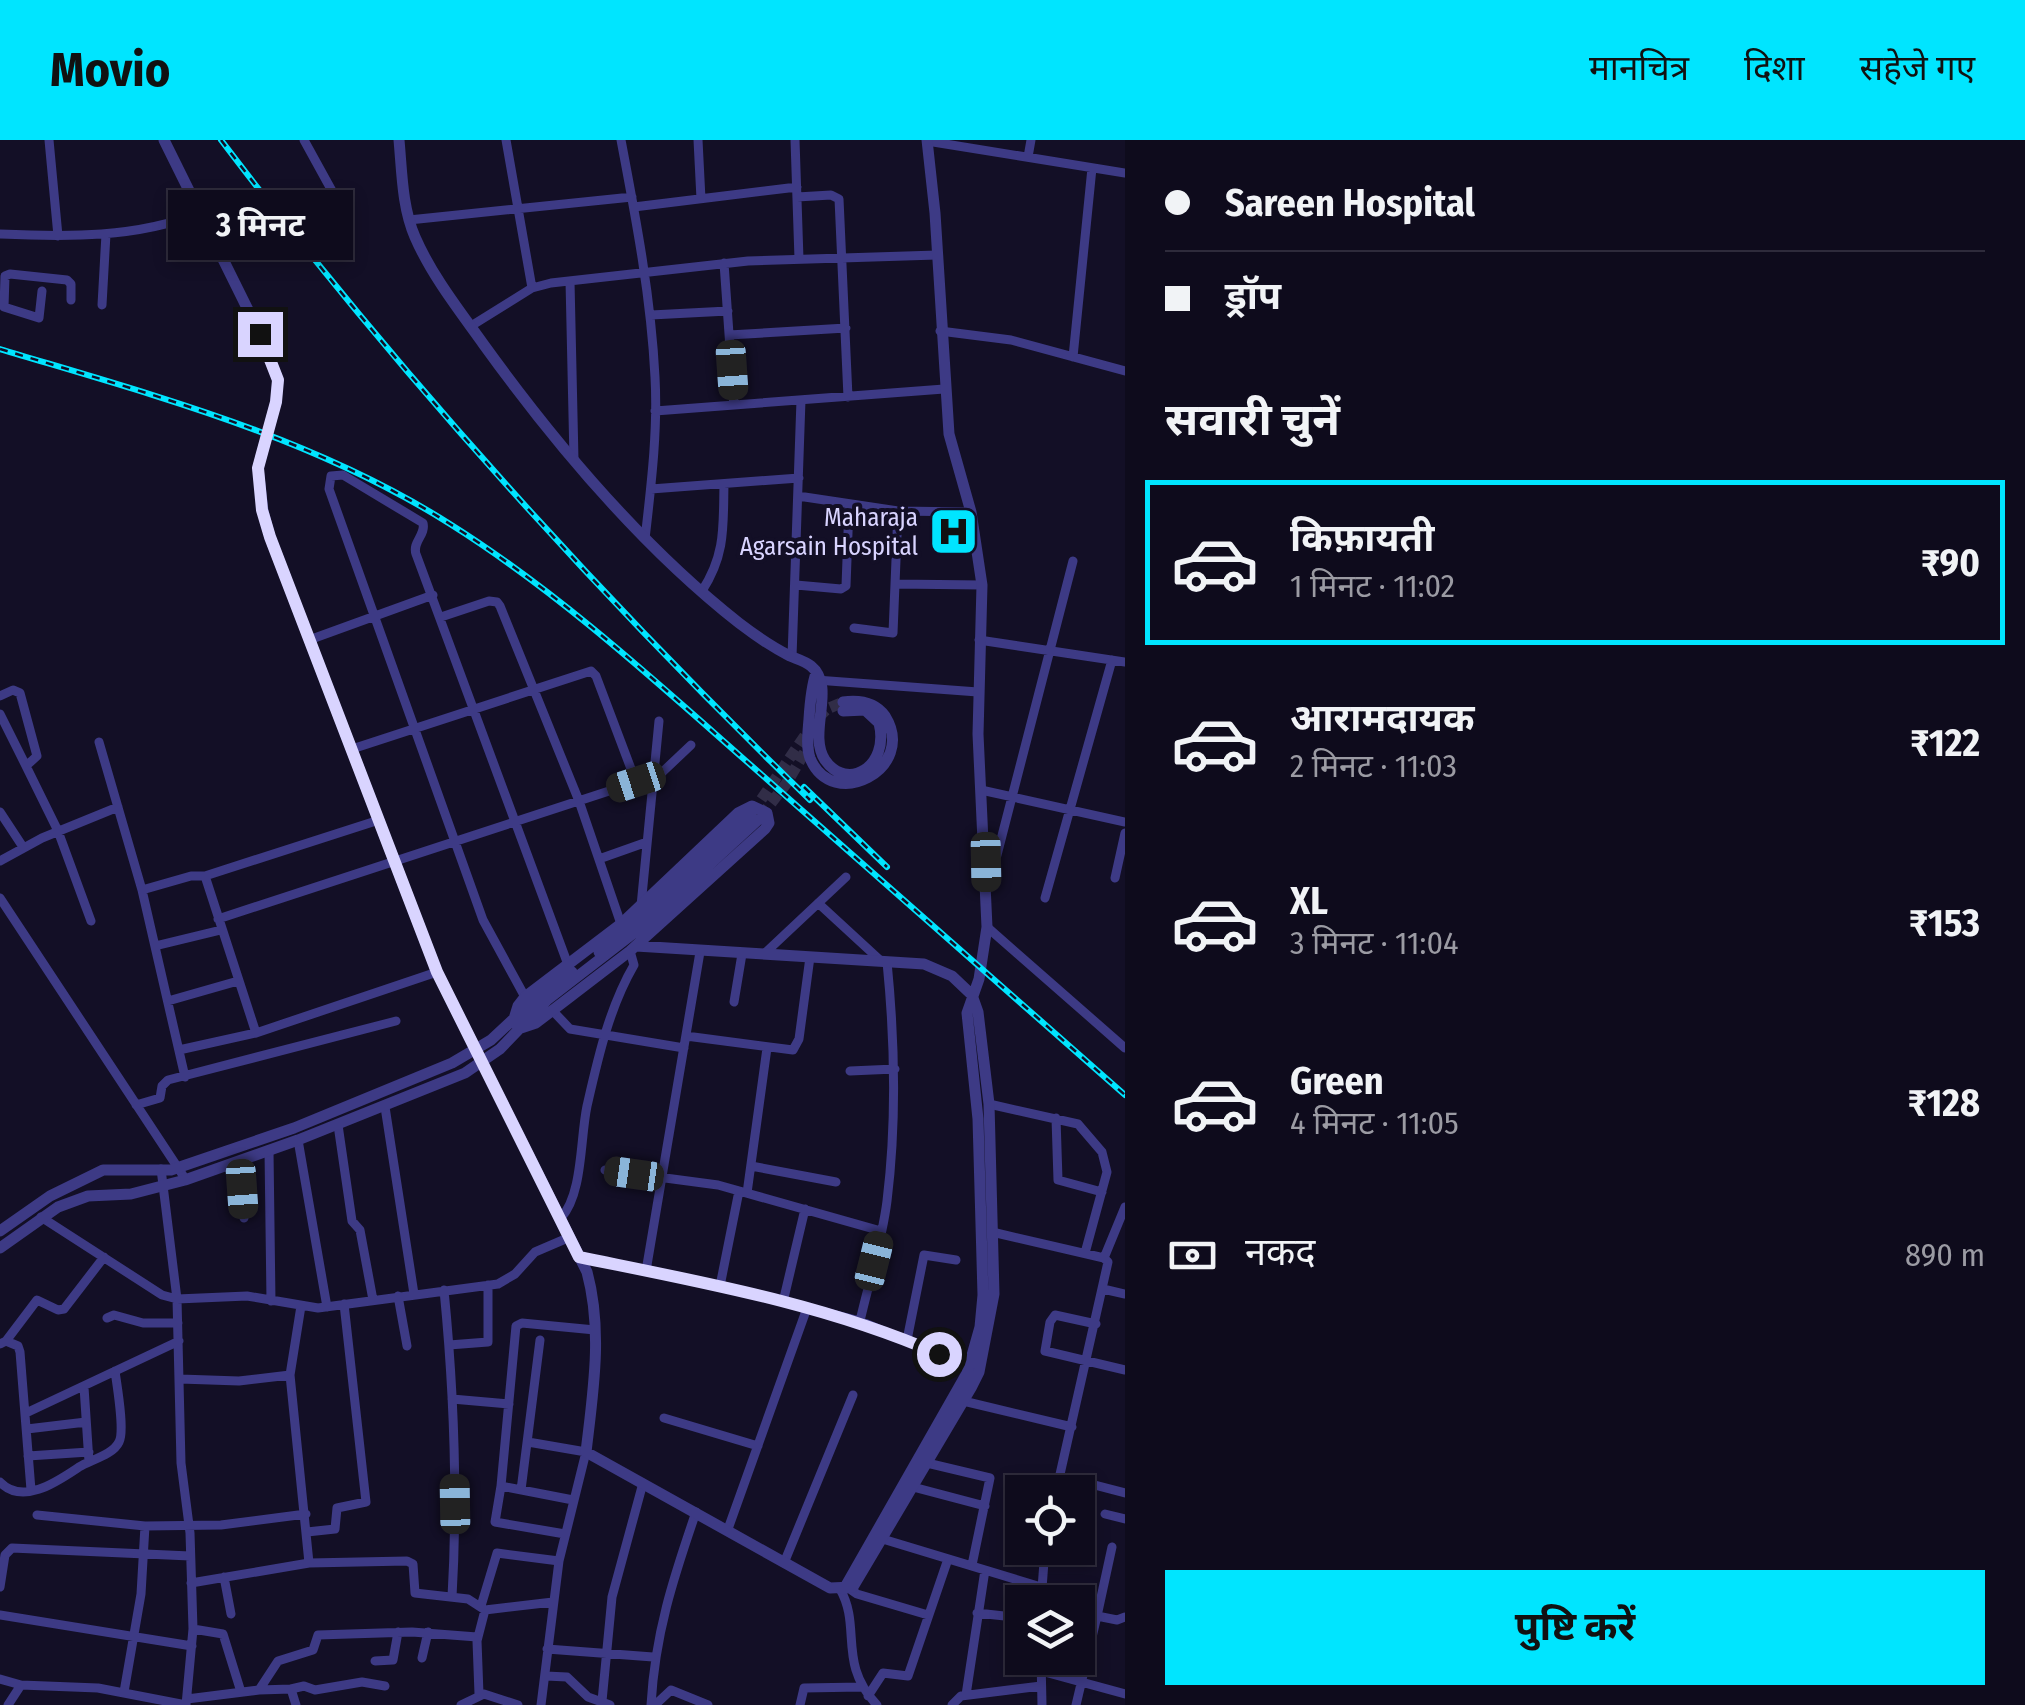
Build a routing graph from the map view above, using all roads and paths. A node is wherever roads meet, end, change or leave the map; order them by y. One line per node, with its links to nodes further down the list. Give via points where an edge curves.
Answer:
1 (49, 140): 24 (street)
2 (164, 140): 19 (street)
3 (320, 140): 10 (street)
4 (399, 140): 21 (street)
5 (506, 140): 18 (street)
6 (621, 140): 17 (street)
7 (698, 140): 16 (street)
8 (795, 140): 15 (street)
9 (1031, 140): 12 (street)
10 (304, 141): 20 (street)
11 (927, 141): 12 (street); 25 (street)
12 (1028, 157): 13 (street)
13 (1092, 168): 14 (street); 42 (street)
14 (1125, 173)
15 (797, 192): 16 (street); 26 (street); 27 (street, via 839,198)
16 (701, 198): 17 (street)
17 (633, 202): 18 (street); 29 (street)
18 (518, 210): 21 (street); 32 (street)
19 (200, 213): 23 (street); 67 (street, via 278,380 258,485 270,537)
20 (348, 220)
21 (409, 220): 38 (street)
22 (0, 234): 24 (street)
23 (106, 234): 24 (street); 35 (street)
24 (58, 236)
25 (937, 255): 27 (street); 40 (street)
26 (799, 258): 27 (street); 28 (street)
27 (842, 258): 39 (street)
28 (724, 263): 29 (street); 36 (street)
29 (645, 272): 30 (street); 37 (street)
30 (570, 281): 32 (street); 49 (street)
31 (2, 284): 33 (street, via 4,307 36,318); 34 (street, via 10,274 67,280)
32 (532, 288): 38 (street)
33 (42, 291)
34 (71, 300)
35 (102, 305)
36 (728, 311): 37 (street); 41 (street)
37 (650, 315): 48 (street)
38 (470, 326): 49 (street)
39 (846, 328): 41 (street); 45 (street)
40 (940, 331): 42 (street); 44 (street)
41 (730, 334): 47 (street)
42 (1073, 356): 43 (street)
43 (1125, 371)
44 (944, 389): 45 (street); 56 (street, via 949,434)
45 (848, 396): 46 (street)
46 (801, 400): 47 (street); 50 (street)
47 (734, 405): 48 (street)
48 (655, 411): 52 (street)
49 (574, 460): 57 (street)
50 (800, 478): 51 (street); 53 (street)
51 (724, 484): 52 (street); 62 (street, via 722,549)
52 (651, 488): 57 (street)
53 (798, 496): 54 (street); 60 (street)
54 (849, 506): 55 (street); 60 (street, via 846,586)
55 (898, 511): 56 (street); 59 (street)
56 (972, 512): 61 (street)
57 (645, 539): 62 (street)
58 (1073, 561): 69 (street)
59 (896, 584): 61 (street); 66 (street, via 893,634)
60 (796, 585): 70 (street)
61 (982, 586): 68 (street)
62 (702, 591): 70 (street)
63 (433, 595): 64 (street); 64 (street, via 415,550 424,528 420,519 343,475 331,476 329,489); 65 (street)
64 (375, 616): 67 (street); 81 (street)
65 (441, 617): 74 (street, via 497,602); 78 (street)
66 (854, 628)
67 (310, 640): 84 (street)
68 (980, 640): 69 (street); 75 (street)
69 (1050, 650): 71 (street); 89 (street)
70 (792, 657): 73 (street, via 813,667)
71 (1112, 660): 72 (street); 92 (street)
72 (1125, 662)
73 (816, 678): 75 (street); 77 (street, via 810,758 836,781 858,783 881,769 891,732 880,710 867,703)
74 (534, 689): 78 (street); 87 (street, via 594,672); 90 (street)
75 (978, 692): 88 (street)
76 (0, 696): 85 (street, via 20,693 37,756)
77 (843, 706)
78 (474, 708): 81 (street); 96 (street)
79 (0, 714): 85 (street)
80 (659, 721): 86 (street)
81 (415, 728): 84 (street); 100 (street)
82 (99, 742): 91 (street)
83 (691, 745): 86 (street)
84 (352, 749): 95 (street)
85 (26, 766): 98 (street)
86 (654, 778): 87 (street); 101 (street)
87 (636, 782): 90 (street)
88 (982, 790): 89 (street); 106 (street)
89 (1012, 797): 92 (street); 106 (street, via 997,855)
90 (579, 801): 96 (street); 103 (street)
91 (118, 807): 98 (street); 110 (street)
92 (1070, 810): 97 (street); 112 (street)
93 (0, 812): 102 (street)
94 (755, 817): 135 (street, via 639,929)
95 (379, 820): 105 (street); 107 (street)
96 (515, 821): 100 (street); 126 (street)
97 (1125, 822)
98 (58, 831): 102 (street); 115 (street)
99 (1125, 833): 109 (street)
100 (456, 841): 105 (street); 130 (street, via 483,920)
101 (647, 842): 103 (street); 114 (street)
102 (23, 847): 104 (street)
103 (599, 858): 117 (street)
104 (0, 861)
105 (394, 861): 116 (street); 127 (street)
106 (986, 862): 118 (street)
107 (205, 876): 110 (street); 116 (street)
108 (846, 878): 113 (street)
109 (1115, 878)
110 (142, 890): 119 (street)
111 (0, 898): 148 (street)
112 (1045, 898)
113 (818, 903): 123 (street); 125 (street)
114 (641, 906): 117 (street); 120 (street, via 742,810 752,806 766,814 765,829)
115 (91, 921)
116 (220, 924): 119 (street); 128 (street)
117 (620, 924): 126 (street)
118 (986, 927): 129 (street); 141 (street)
119 (155, 946): 131 (street)
120 (633, 948): 121 (street); 133 (street); 138 (street, via 634,965)
121 (700, 952): 122 (street); 137 (street)
122 (742, 954): 123 (street); 132 (street)
123 (763, 955): 124 (street)
124 (810, 957): 125 (street); 140 (street, via 796,1047)
125 (884, 961): 129 (street, via 939,968); 144 (street)
126 (567, 962): 130 (street)
127 (437, 972): 136 (street); 143 (street)
128 (238, 982): 131 (street); 136 (street)
129 (972, 995): 147 (street); 209 (street, via 967,1013 983,1295)
130 (525, 997): 135 (street)
131 (168, 1001): 142 (street)
132 (734, 1002)
133 (552, 1010): 135 (street, via 536,1023); 138 (street, via 566,1026)
134 (396, 1021): 146 (street)
135 (517, 1025): 143 (street)
136 (256, 1033): 142 (street)
137 (686, 1036): 139 (street); 140 (street)
138 (604, 1037): 139 (street); 170 (street, via 572,1202)
139 (684, 1048): 159 (street)
140 (767, 1048): 155 (street)
141 (1125, 1048)
142 (180, 1050): 146 (street)
143 (480, 1057): 149 (street); 156 (street); 170 (street)
144 (895, 1069): 145 (street); 172 (street)
145 (850, 1071)
146 (185, 1077): 148 (street, via 164,1082 160,1098)
147 (988, 1104): 150 (street); 173 (street)
148 (136, 1105): 156 (street)
149 (384, 1107): 151 (street); 186 (street)
150 (1056, 1118): 164 (street, via 1078,1124 1102,1152); 164 (street, via 1058,1180)
151 (338, 1125): 152 (street); 191 (street, via 352,1221 360,1230)
152 (298, 1140): 153 (street); 195 (street)
153 (269, 1151): 154 (street); 190 (street)
154 (240, 1161): 160 (street); 169 (street)
155 (751, 1166): 161 (street); 163 (street)
156 (178, 1167): 157 (street); 160 (street)
157 (161, 1169): 162 (street); 167 (street, via 103,1170)
158 (605, 1170): 159 (street)
159 (662, 1178): 163 (street); 181 (street)
160 (186, 1180): 162 (street)
161 (836, 1182)
162 (164, 1186): 168 (street, via 88,1196); 189 (street)
163 (743, 1192): 166 (street); 183 (street)
164 (1102, 1192): 176 (street)
165 (1125, 1207): 179 (street)
166 (805, 1209): 172 (street); 192 (street)
167 (30, 1210): 168 (street); 171 (street)
168 (43, 1218): 175 (street); 177 (street)
169 (244, 1218)
170 (561, 1218): 174 (street)
171 (0, 1231)
172 (881, 1231): 198 (street)
173 (992, 1232): 176 (street); 209 (street, via 994,1294)
174 (570, 1237): 178 (street); 182 (street)
175 (0, 1248)
176 (1085, 1253): 179 (street)
177 (104, 1257): 189 (street); 205 (street, via 64,1309 38,1300)
178 (579, 1257): 181 (street); 201 (street, via 591,1288)
179 (1104, 1258): 184 (street)
180 (956, 1260): 203 (street, via 924,1255)
181 (646, 1271): 183 (street)
182 (488, 1285): 185 (street); 206 (street, via 488,1342)
183 (720, 1286): 192 (street)
184 (1103, 1289): 187 (street); 200 (street)
185 (444, 1290): 186 (street); 206 (street)
186 (414, 1294): 188 (street)
187 (1125, 1294)
188 (398, 1296): 191 (street); 207 (street)
189 (177, 1299): 190 (street, via 230,1294); 199 (street)
190 (270, 1300): 194 (street)
191 (373, 1300): 193 (street)
192 (783, 1302): 196 (street)
193 (344, 1304): 195 (street); 249 (street, via 366,1502 337,1508 336,1529)
194 (301, 1306): 195 (street); 212 (street)
195 (327, 1308)
196 (807, 1308): 198 (street); 225 (street)
197 (108, 1318): 199 (street)
198 (860, 1321): 203 (street)
199 (178, 1323): 204 (street)
200 (1096, 1324): 208 (street); 208 (street, via 1058,1315 1050,1322 1048,1354)
201 (595, 1330): 218 (street, via 519,1324); 226 (street)
202 (540, 1340): 224 (street)
203 (907, 1340): 209 (street)
204 (179, 1341): 211 (street); 213 (street)
205 (3, 1342): 219 (street, via 20,1348)
206 (449, 1345): 216 (street)
207 (407, 1346)
208 (1088, 1363): 210 (street); 222 (street)
209 (974, 1370): 217 (street)
210 (1125, 1370)
211 (116, 1371): 214 (street); 228 (street, via 119,1442)
212 (290, 1375): 213 (street, via 239,1382); 243 (street)
213 (180, 1378): 246 (street)
214 (84, 1387): 219 (street); 221 (street)
215 (853, 1395): 257 (street)
216 (452, 1400): 218 (street); 266 (street)
217 (958, 1400): 222 (street); 229 (street); 251 (street)
218 (509, 1404): 234 (street)
219 (26, 1413): 223 (street)
220 (664, 1418): 225 (street)
221 (86, 1422): 223 (street); 228 (street)
222 (1072, 1428): 230 (street)
223 (27, 1429): 227 (street)
224 (528, 1442): 226 (street); 237 (street)
225 (758, 1446): 248 (street)
226 (586, 1452): 232 (street); 239 (street)
227 (28, 1456): 228 (street); 236 (street)
228 (89, 1457): 236 (street, via 63,1480)
229 (927, 1463): 235 (street); 240 (street, via 990,1478)
230 (1060, 1475)
231 (0, 1482): 236 (street)
232 (643, 1483): 241 (street); 283 (street, via 612,1598)
233 (1095, 1485): 238 (street)
234 (500, 1486): 237 (street); 250 (street, via 495,1522)
235 (912, 1487): 240 (street); 251 (street)
236 (31, 1490)
237 (522, 1490): 239 (street)
238 (1125, 1493)
239 (572, 1500): 250 (street)
240 (986, 1506): 259 (street)
241 (696, 1512): 248 (street); 284 (street)
242 (37, 1514): 247 (street)
243 (306, 1514): 246 (street); 249 (street)
244 (1105, 1514): 245 (street)
245 (1125, 1519)
246 (189, 1525): 247 (street); 254 (street)
247 (144, 1526): 253 (street)
248 (728, 1529): 257 (street)
249 (307, 1532): 258 (street)
250 (564, 1534): 256 (street)
251 (877, 1537): 255 (street); 265 (street)
252 (1112, 1548): 274 (street)
253 (144, 1555): 254 (street); 262 (street, via 12,1548); 280 (street)
254 (190, 1556): 263 (street)
255 (948, 1559): 259 (street); 272 (street)
256 (559, 1561): 267 (street); 268 (street, via 495,1554)
257 (784, 1562): 265 (street, via 830,1588)
258 (309, 1563): 261 (street); 266 (street, via 410,1561 415,1594)
259 (972, 1565): 260 (street)
260 (985, 1570): 264 (street); 269 (street)
261 (224, 1577): 263 (street); 270 (street)
262 (0, 1582)
263 (191, 1583): 276 (street)
264 (1034, 1585)
265 (844, 1588): 272 (street); 297 (street)
266 (452, 1597): 268 (street)
267 (553, 1602): 268 (street); 282 (street)
268 (483, 1608): 279 (street)
269 (977, 1613): 273 (street); 302 (street)
270 (231, 1614)
271 (0, 1615): 280 (street)
272 (928, 1615): 297 (street, via 908,1676 884,1674)
273 (1005, 1616)
274 (1097, 1616): 275 (street); 291 (street)
275 (1125, 1616)
276 (193, 1629): 281 (street); 299 (street, via 223,1634)
277 (398, 1632): 278 (street); 286 (street, via 393,1660); 296 (street, via 318,1635 314,1650 278,1661)
278 (428, 1632): 279 (street); 285 (street)
279 (477, 1636): 300 (street)
280 (135, 1637): 281 (street); 298 (street)
281 (192, 1646): 304 (street)
282 (548, 1650): 283 (street); 289 (street)
283 (607, 1654): 284 (street); 305 (street)
284 (654, 1657): 311 (street)
285 (422, 1658)
286 (375, 1661)
287 (1041, 1675): 294 (street)
288 (1054, 1675): 291 (street)
289 (546, 1676): 305 (street, via 567,1676 583,1694); 310 (street)
290 (0, 1678): 292 (street)
291 (1081, 1683): 301 (street); 317 (street)
292 (21, 1685): 298 (street); 306 (street)
293 (385, 1686): 295 (street)
294 (1041, 1686): 302 (street); 316 (street)
295 (292, 1689): 296 (street); 307 (street)
296 (258, 1690): 299 (street)
297 (864, 1691): 313 (street, via 804,1688); 314 (street)
298 (124, 1692): 304 (street)
299 (241, 1692): 304 (street)
300 (479, 1694): 308 (street); 309 (street)
301 (1125, 1694)
302 (966, 1696): 315 (street)
303 (685, 1702): 311 (street, via 670,1690); 312 (street)
304 (187, 1703)
305 (608, 1704)
306 (8, 1705)
307 (296, 1705)
308 (461, 1705)
309 (518, 1705)
310 (541, 1705)
311 (653, 1705)
312 (708, 1705)
313 (800, 1705)
314 (877, 1705)
315 (952, 1705)
316 (1042, 1705)
317 (1076, 1705)

